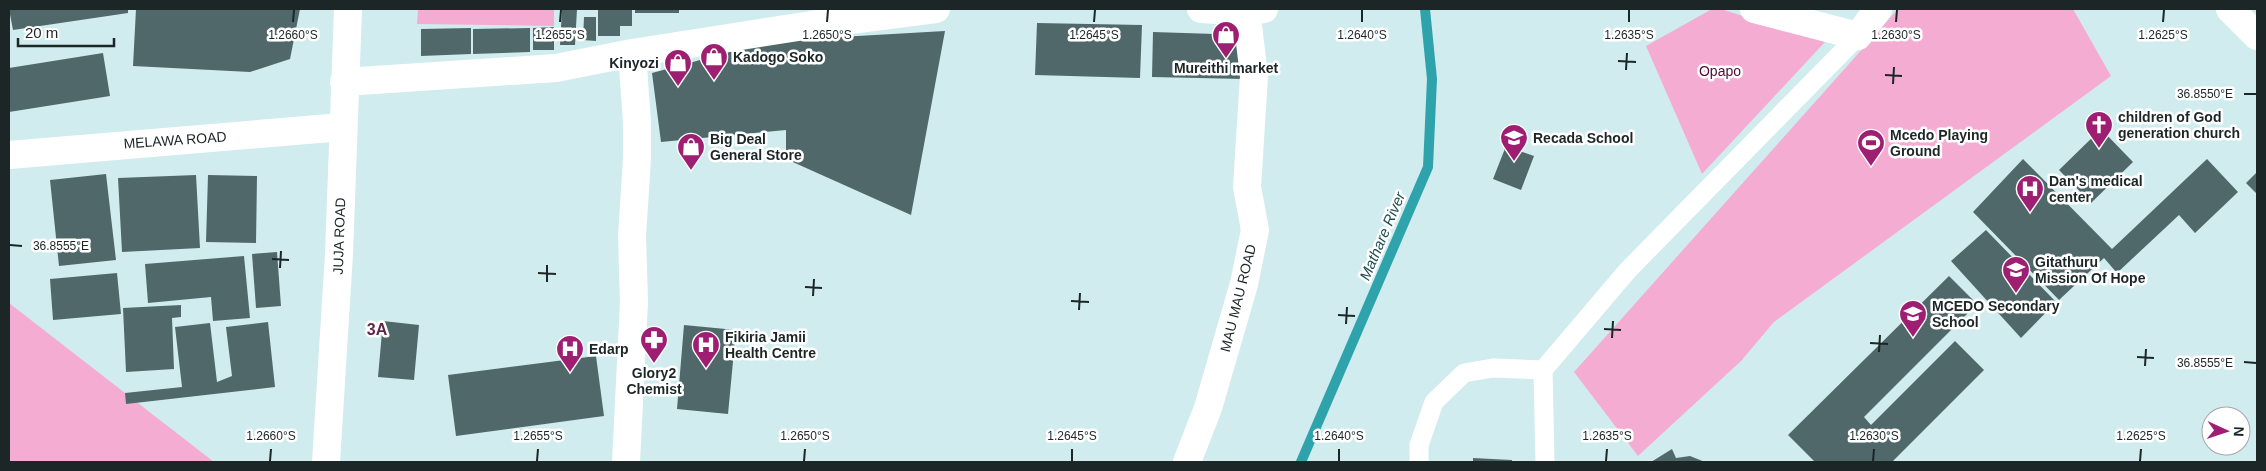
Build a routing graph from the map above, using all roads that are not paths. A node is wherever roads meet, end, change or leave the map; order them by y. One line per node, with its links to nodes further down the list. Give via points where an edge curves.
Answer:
1 (348, 9): 11 (street, JUJA ROAD)
2 (936, 9): 10 (street)
3 (1201, 9): 7 (street)
4 (1754, 9): 8 (street)
5 (1878, 9): 8 (street)
6 (2230, 9): 9 (street)
7 (1252, 10): 17 (street, MAU MAU ROAD, via 1254,76 1247,187 1255,230 1244,284 1208,408)
8 (1858, 36): 14 (lane, via 1628,270)
9 (2257, 36)
10 (632, 53): 11 (street, via 556,68); 16 (street, via 637,159)
11 (344, 82): 12 (street, JUJA ROAD)
12 (342, 127): 13 (street, MELAWA ROAD); 15 (street, JUJA ROAD)
13 (9, 155)
14 (1543, 370): 18 (lane, via 1493,368 1464,373 1434,402 1419,445); 19 (lane)
15 (326, 462)
16 (626, 462)
17 (1187, 462)
18 (1419, 462)
19 (1545, 462)

